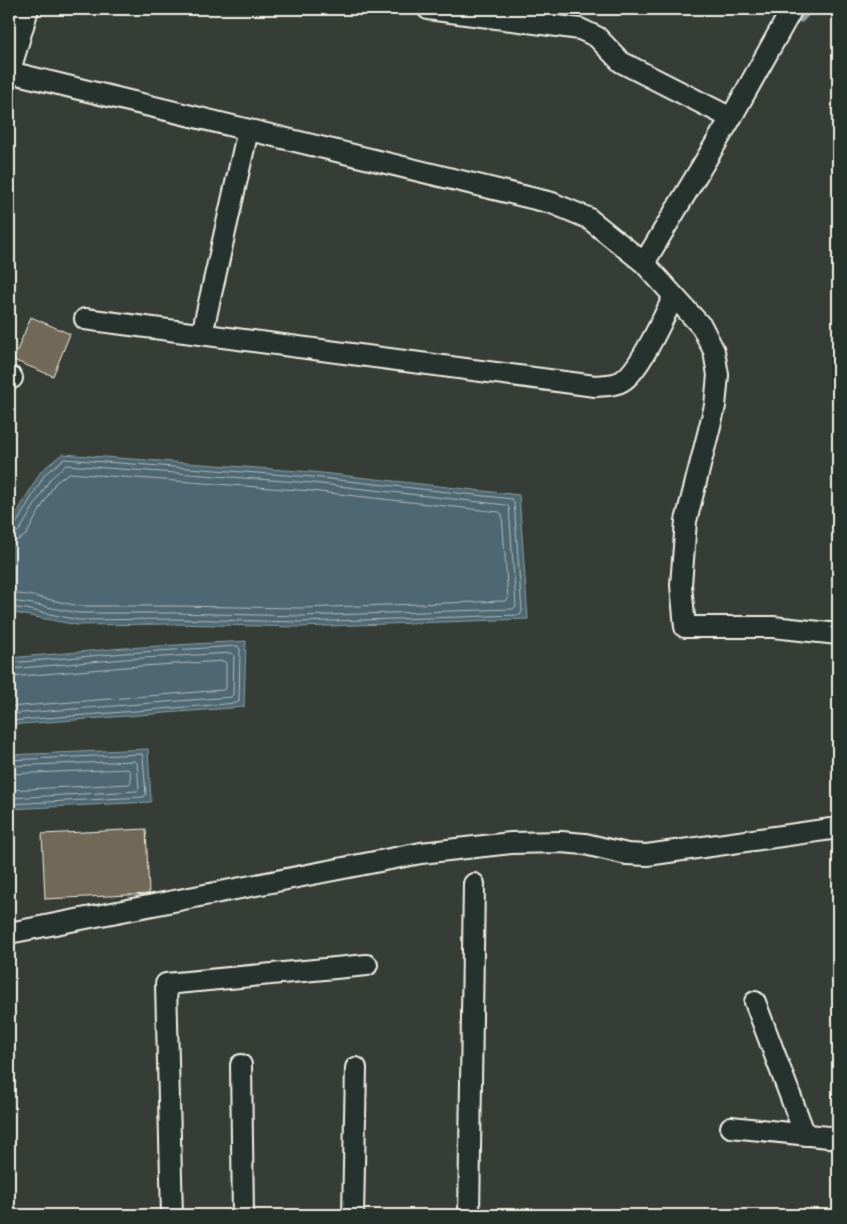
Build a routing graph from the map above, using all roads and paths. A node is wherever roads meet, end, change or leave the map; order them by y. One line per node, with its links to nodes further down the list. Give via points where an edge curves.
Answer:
1 (28, 9): 4 (street)
2 (428, 9): 5 (street, via 580,29 596,37 621,62)
3 (792, 9): 5 (street)
4 (9, 73): 6 (street)
5 (731, 118): 7 (street)
6 (248, 130): 7 (street, via 552,203 588,218); 10 (street)
7 (644, 263): 8 (street)
8 (674, 296): 10 (street, via 642,357 623,381 611,385 595,386); 11 (street, via 702,327 714,351 718,375 715,406 686,521 682,584 685,627 773,627)
9 (84, 320): 10 (street)
10 (202, 334)
11 (838, 634)
12 (838, 828): 14 (street, via 647,855 561,842 511,843 421,853)
13 (474, 884): 25 (street)
14 (9, 933)
15 (367, 965): 22 (street, via 166,984)
16 (754, 1002): 20 (street)
17 (241, 1065): 23 (street)
18 (356, 1068): 24 (street)
19 (731, 1127): 20 (street)
20 (805, 1135): 21 (street)
21 (838, 1138)
22 (172, 1215)
23 (244, 1215)
24 (353, 1215)
25 (469, 1215)

